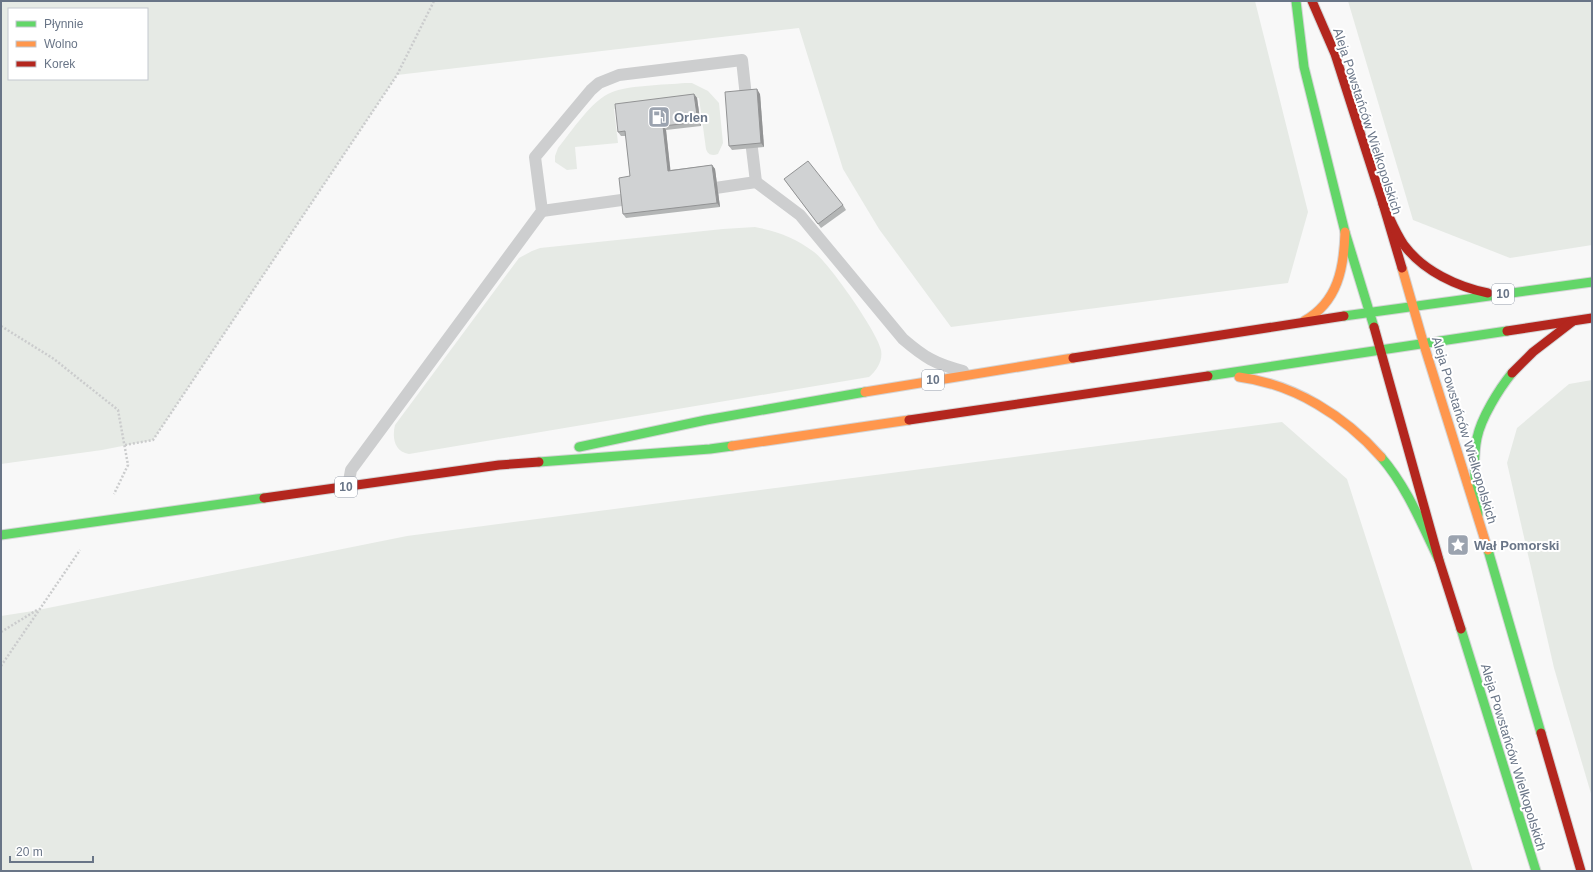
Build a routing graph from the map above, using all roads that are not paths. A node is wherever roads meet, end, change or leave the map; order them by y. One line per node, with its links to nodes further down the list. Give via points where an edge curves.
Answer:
1 (1296, 1): 8 (main road, Aleja Powstańców Wielkopolskich, via 1304,66)
2 (1312, 1): 6 (main road, Aleja Powstańców Wielkopolskich, via 1335,54)
3 (756, 182): 4 (lane); 7 (lane, via 742,60 619,75 600,83 587,94 535,157); 18 (lane, via 800,215 903,339 940,365)
4 (693, 191)
5 (645, 197): 7 (lane)
6 (1383, 204): 10 (main road, via 1405,246 1424,264 1468,288); 11 (main road, Aleja Powstańców Wielkopolskich)
7 (542, 211): 21 (lane, via 351,470)
8 (1346, 232): 12 (main road, Aleja Powstańców Wielkopolskich); 15 (main road, via 1341,270 1333,293 1323,309 1313,318)
9 (1592, 282): 10 (main road, 10)
10 (1503, 294): 11 (main road, 10)
11 (1413, 306): 12 (main road, 10); 16 (main road, Aleja Powstańców Wielkopolskich)
12 (1369, 312): 15 (main road, 10); 17 (main road, Aleja Powstańców Wielkopolskich)
13 (1592, 318): 14 (main road, 10)
14 (1575, 320): 16 (main road, 10); 22 (main road, via 1535,349 1514,369 1493,398 1477,438 1475,471)
15 (1300, 323): 18 (main road, 10)
16 (1424, 345): 17 (main road, 10); 22 (main road, Aleja Powstańców Wielkopolskich)
17 (1381, 351): 19 (main road, 10); 24 (main road, Aleja Powstańców Wielkopolskich)
18 (971, 374): 20 (main road, 10, via 706,420)
19 (1218, 374): 20 (main road, 10, via 710,449); 24 (main road, via 1263,381 1304,397 1342,420 1365,440 1386,464 1413,508)
20 (499, 465): 21 (main road, 10)
21 (348, 486): 23 (main road, 10)
22 (1478, 515): 26 (main road, Aleja Powstańców Wielkopolskich)
23 (1, 536)
24 (1439, 560): 25 (main road, Aleja Powstańców Wielkopolskich)
25 (1536, 871)
26 (1581, 871)

